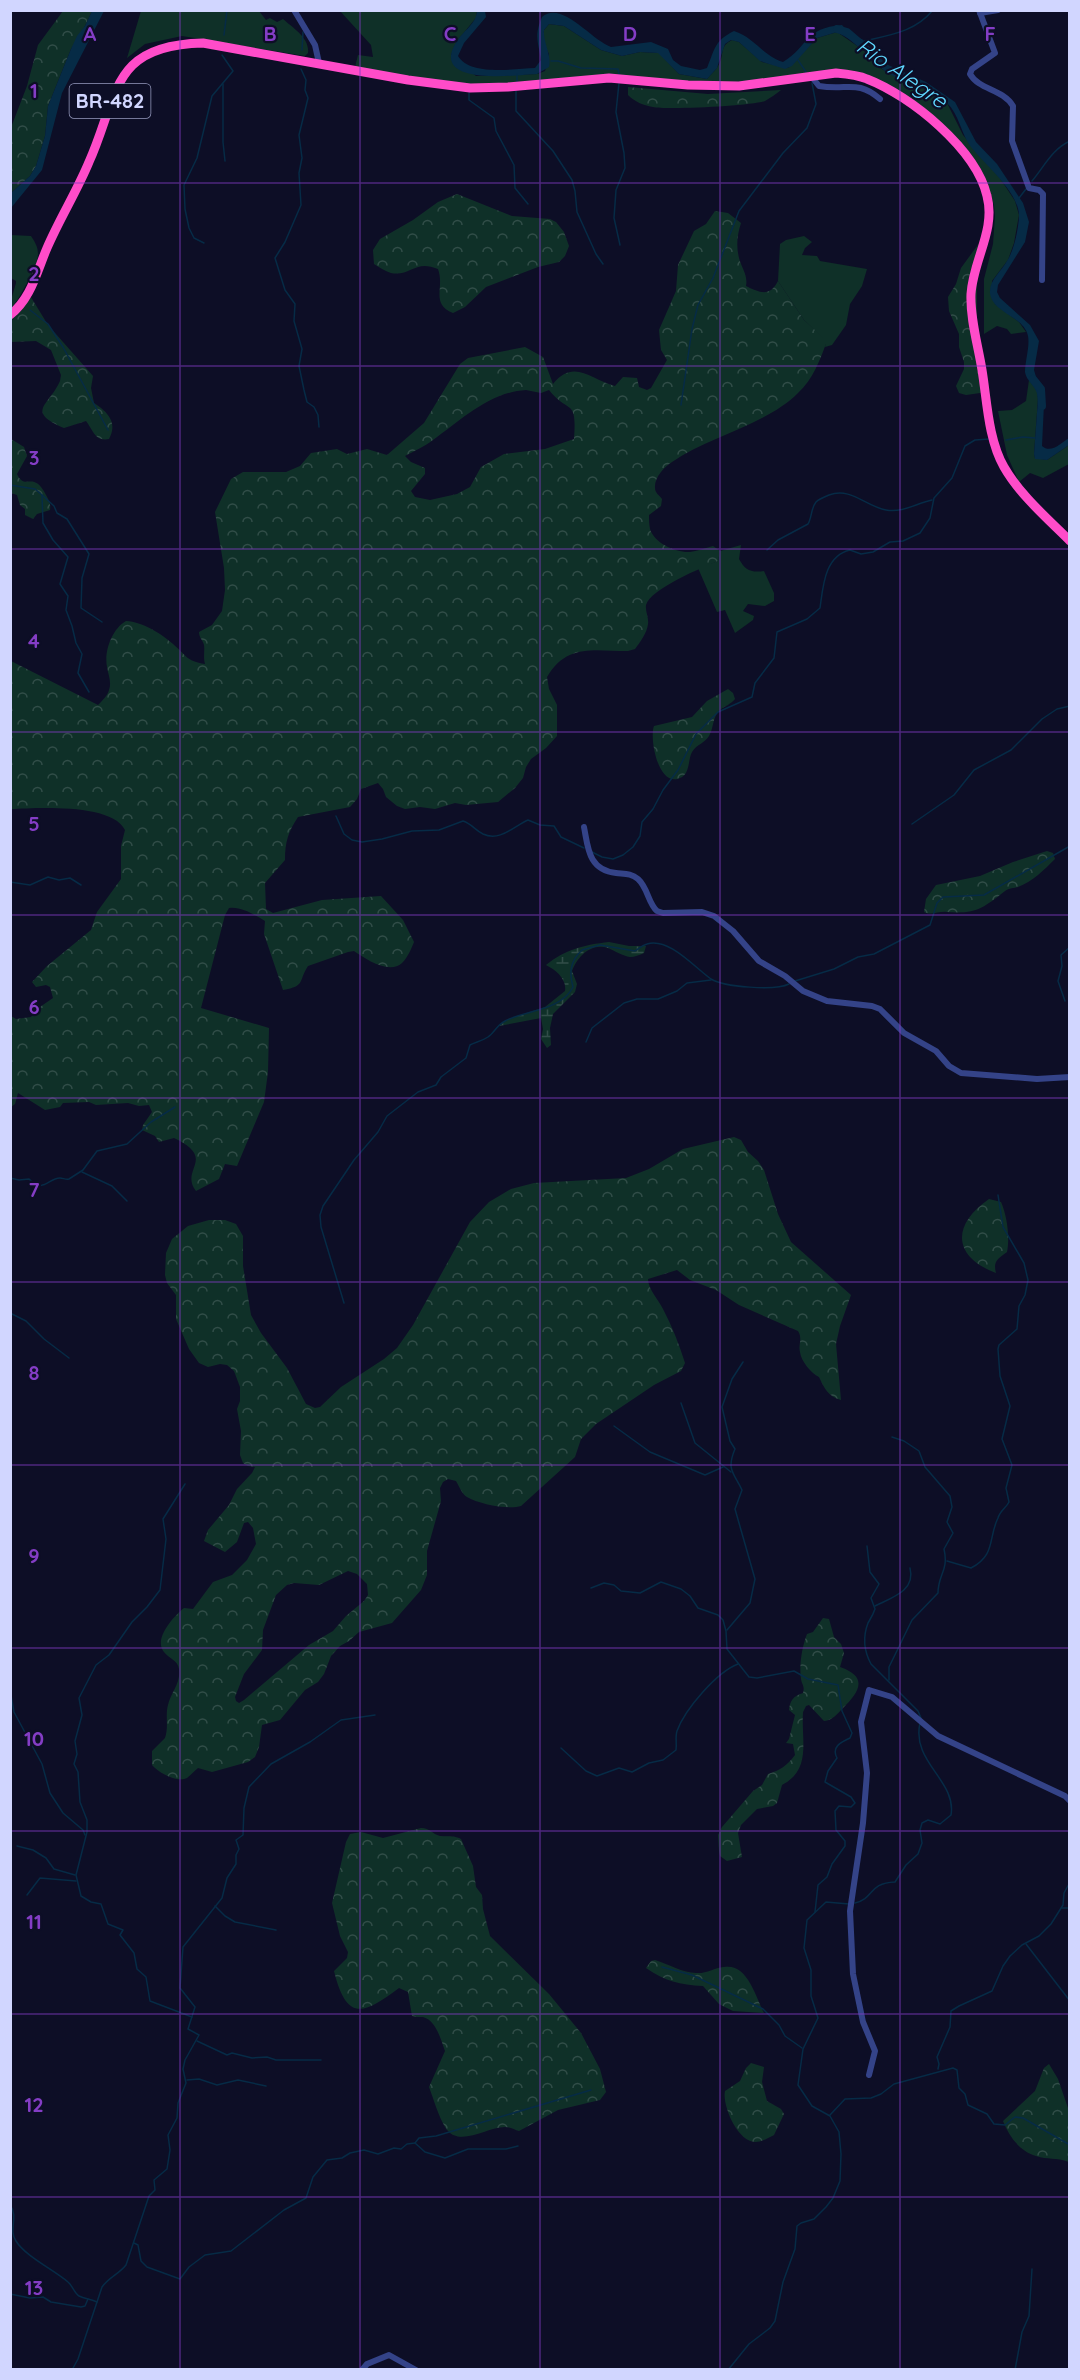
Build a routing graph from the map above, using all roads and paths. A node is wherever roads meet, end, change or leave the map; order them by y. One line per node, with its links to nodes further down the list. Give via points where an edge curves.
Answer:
1 (294, 10): 4 (street, via 315,45)
2 (998, 10): 3 (street)
3 (979, 12): 7 (street, via 995,53 970,74 1013,106 1012,141 1029,188 1043,194)
4 (320, 63): 5 (highway, BR-482, via 470,88 609,78 739,86); 8 (highway, BR-482, via 203,43 168,45 135,63 115,90 89,162 25,299)
5 (811, 76): 6 (street, via 819,86 861,86); 9 (highway, BR-482, via 852,75 885,87 946,131 981,182 987,195 988,225 973,280 972,311 997,450 1011,479)
6 (880, 99)
7 (1042, 280)
8 (10, 315)
9 (1070, 541)
10 (584, 827): 11 (street, via 591,858 610,872 636,878 657,911 714,916 759,961 803,991 827,1001 880,1009 904,1033 936,1051 956,1071 1037,1079)
11 (1070, 1077)
12 (1070, 1801): 13 (street, via 938,1736 892,1697 869,1690 861,1722 867,1773 863,1823 850,1911 853,1974 863,2022 875,2051)
13 (869, 2075)
14 (362, 2370): 15 (street, via 389,2355)
15 (416, 2370)

